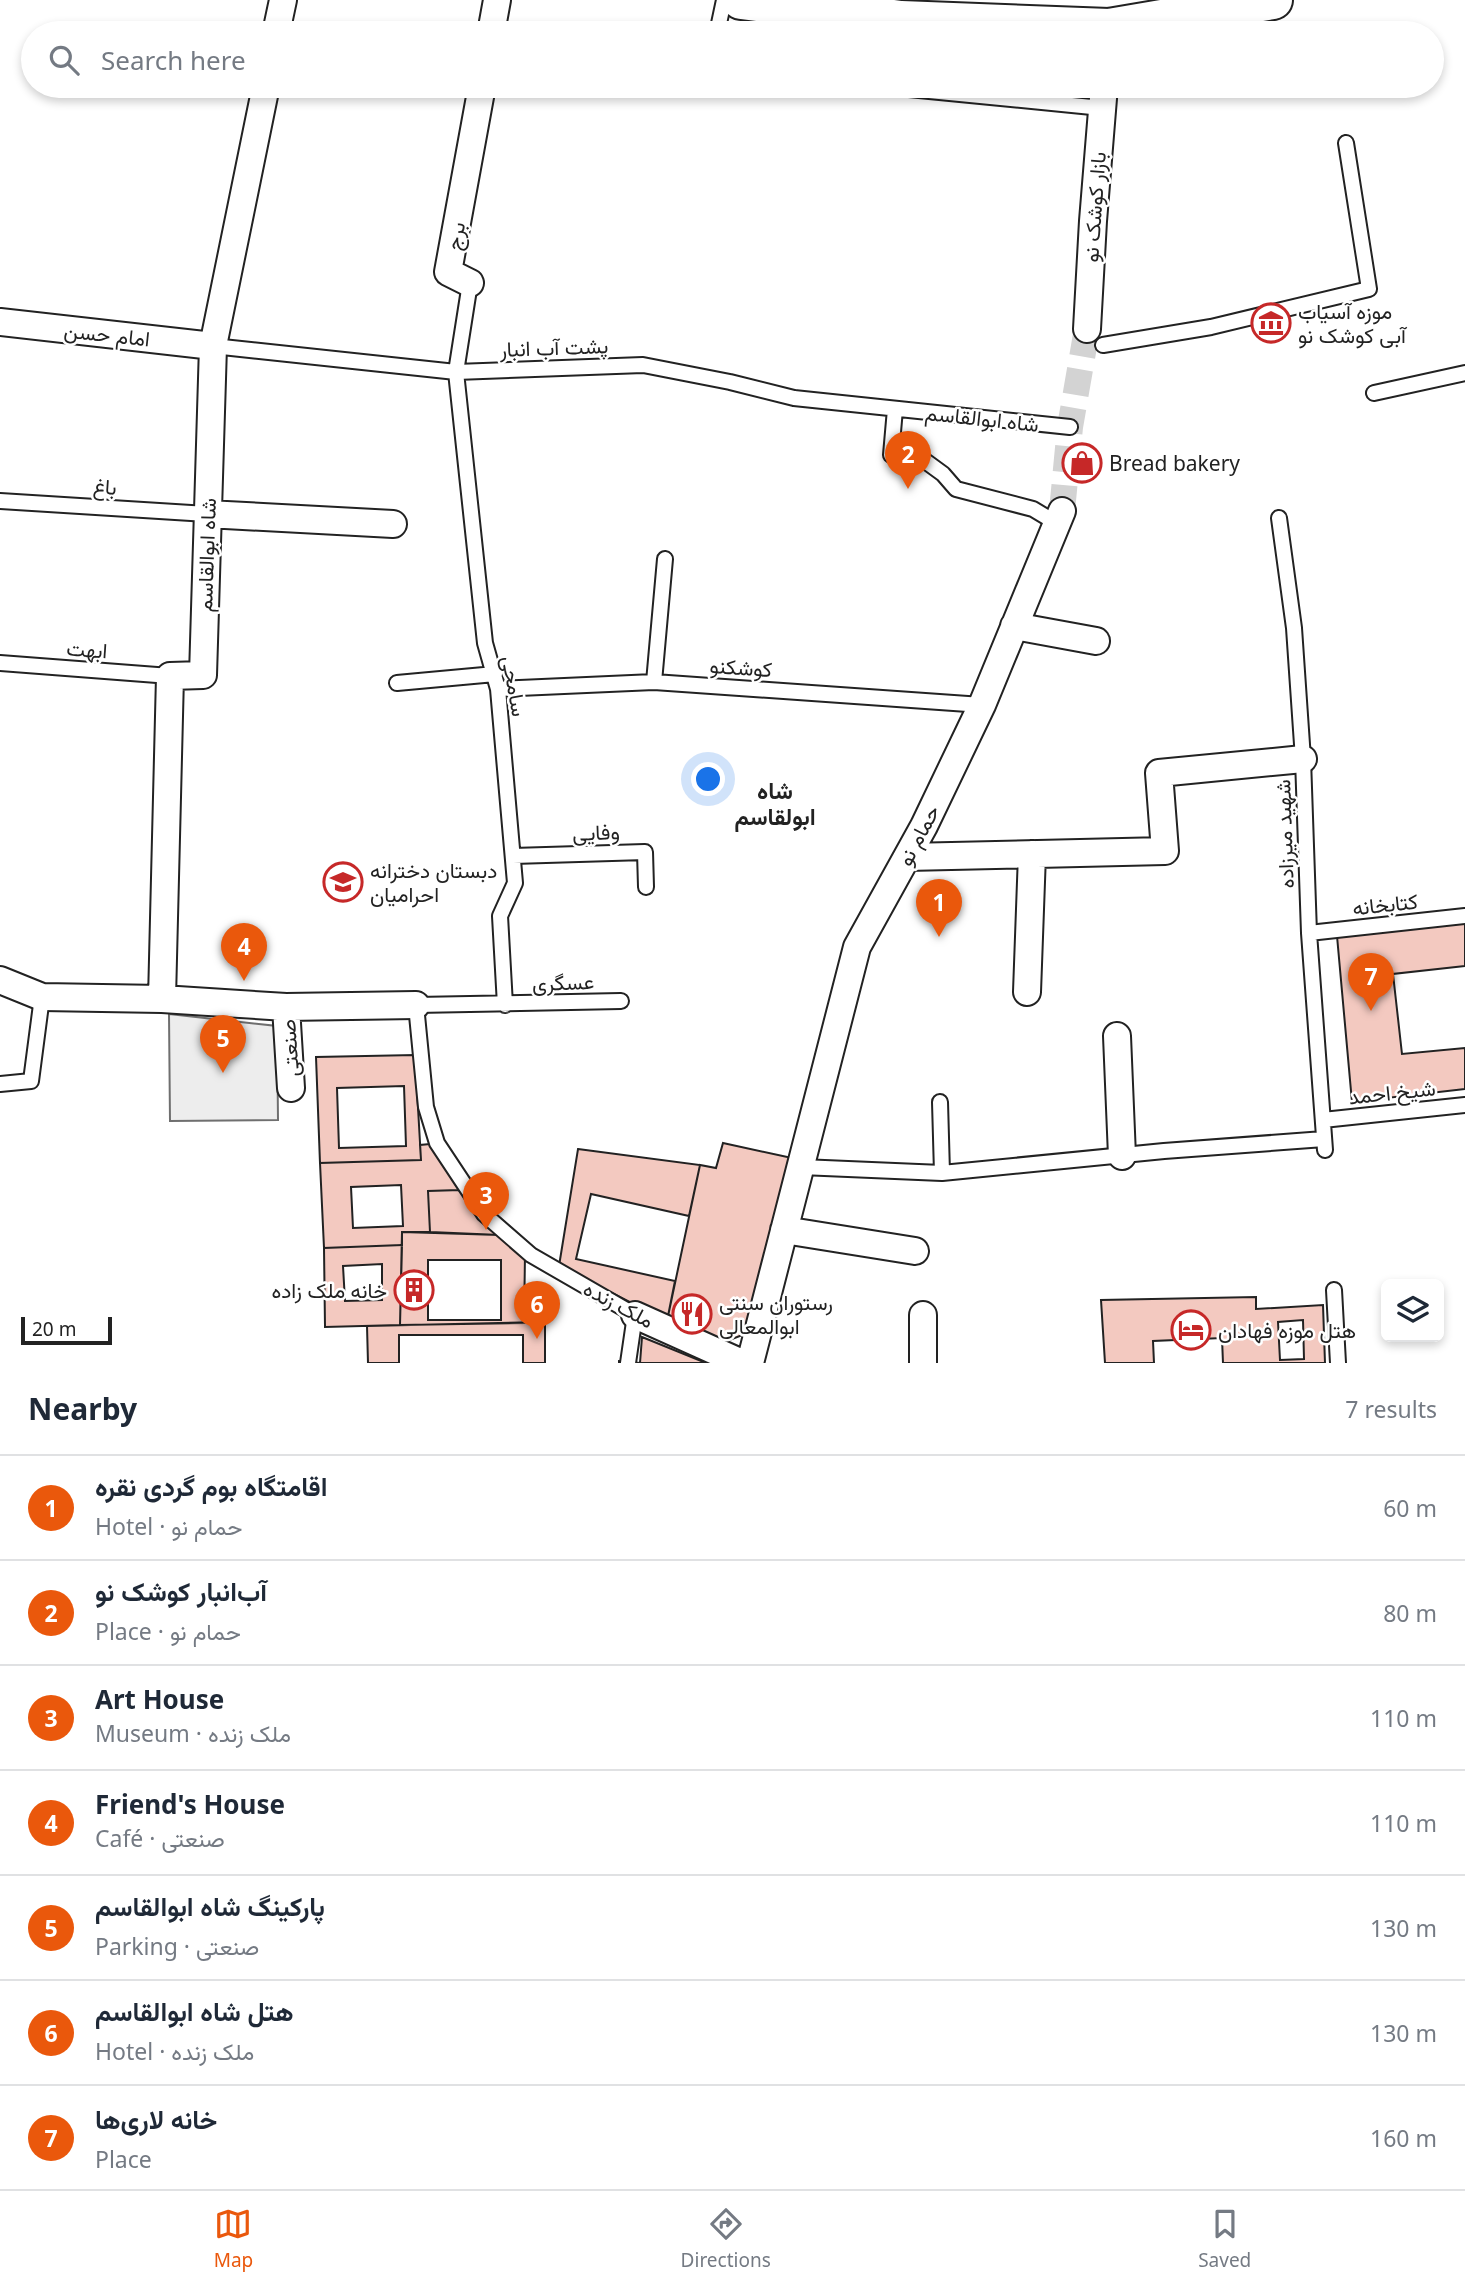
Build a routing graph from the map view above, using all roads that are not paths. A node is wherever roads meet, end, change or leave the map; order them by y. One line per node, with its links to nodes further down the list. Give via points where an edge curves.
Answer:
1 (283, 0): 7 (street)
2 (497, 0): 8 (street)
3 (724, 0): 9 (lane)
4 (741, 0): 6 (main road, via 901,20)
5 (1273, 0): 6 (main road)
6 (1111, 15)
7 (279, 21)
8 (493, 21)
9 (720, 21)
10 (264, 98): 17 (street, شاه ابوالقاسم)
11 (480, 98): 14 (street, برج, via 448,272)
12 (1103, 98): 16 (street, بازار کوشک نو, via 1087,296)
13 (1346, 142): 16 (lane, via 1369,289 1211,327)
14 (470, 283): 18 (lane, برج)
15 (0, 322): 17 (street, امام حسن)
16 (1095, 337)
17 (213, 346): 18 (lane, پشت آب انبار); 24 (street, شاه ابوالقاسم)
18 (456, 372): 21 (lane, پشت آب انبار, via 643,365 794,398); 33 (lane, سامحی, via 485,643)
19 (1465, 373): 20 (lane)
20 (1374, 393)
21 (895, 409): 22 (lane, شاه ابوالقاسم); 25 (lane, via 891,455 917,455 956,489)
22 (1070, 427)
23 (0, 501): 24 (lane, باغ)
24 (207, 514): 27 (street); 32 (street, شاه ابوالقاسم, via 202,675)
25 (1060, 518): 29 (street, حمام نو)
26 (1279, 518): 37 (lane, شهید میرزاده, via 1294,628)
27 (393, 524)
28 (665, 559): 34 (lane)
29 (1014, 626): 30 (street); 36 (street, حمام نو)
30 (1096, 641)
31 (0, 663): 32 (lane, ابهت)
32 (170, 676): 47 (street)
33 (496, 682): 34 (lane, کوشکنو); 35 (lane, کوشکنو); 39 (lane, سامحی)
34 (654, 682): 36 (lane, کوشکنو)
35 (397, 683)
36 (982, 705): 40 (street, حمام نو)
37 (1303, 759): 38 (street, via 1159,774 1165,851); 43 (lane, شهید میرزاده)
38 (1032, 854): 40 (street); 45 (street)
39 (513, 856): 41 (lane, وفایی, via 645,852); 50 (lane, سامحی, via 516,883 500,916)
40 (907, 857): 59 (street, حمام نو, via 857,947)
41 (646, 887)
42 (1465, 916): 43 (lane, کتابخانه)
43 (1309, 933): 57 (lane, شهید میرزاده)
44 (0, 981): 46 (street)
45 (1027, 992)
46 (42, 997): 47 (street); 53 (lane, via 31,1081)
47 (162, 999): 51 (street)
48 (621, 1001): 50 (lane, عسگری)
49 (416, 1005): 50 (lane, عسگری); 51 (street); 64 (lane, ملک زنده, via 426,1107 437,1143 484,1214 531,1255)
50 (506, 1005)
51 (286, 1007): 54 (street, صنعتی)
52 (1116, 1036): 58 (street)
53 (0, 1084)
54 (291, 1088)
55 (940, 1102): 60 (lane)
56 (1465, 1105): 57 (lane, شیخ احمد)
57 (1323, 1121): 58 (lane, شهید میرزاده, via 1325,1144)
58 (1122, 1156): 60 (lane)
59 (801, 1167): 60 (lane); 61 (street, حمام نو)
60 (942, 1173)
61 (784, 1230): 62 (street); 68 (street, حمام نو)
62 (915, 1251)
63 (1334, 1290): 70 (lane)
64 (635, 1315): 66 (lane); 67 (street, ملک زنده)
65 (923, 1315): 69 (street)
66 (628, 1363)
67 (742, 1363)
68 (750, 1363)
69 (923, 1363)
70 (1338, 1363)

